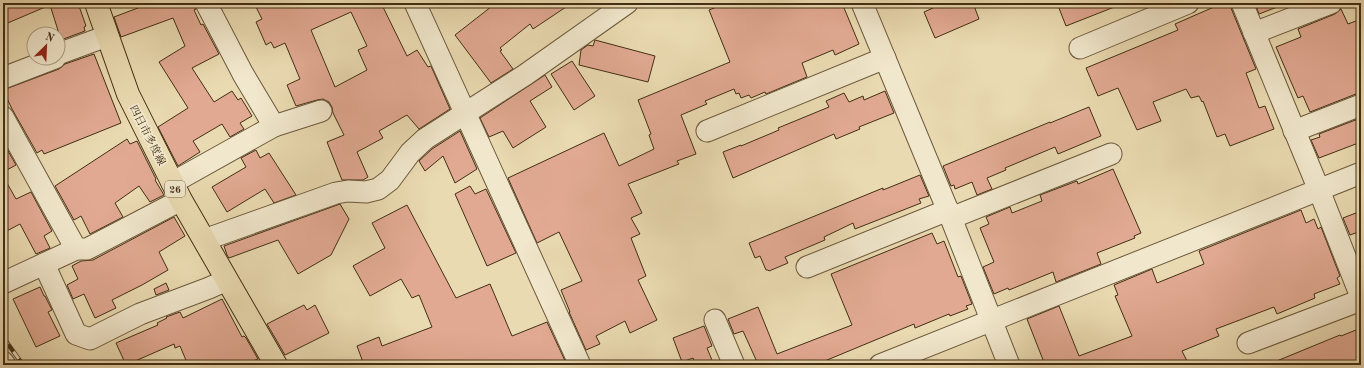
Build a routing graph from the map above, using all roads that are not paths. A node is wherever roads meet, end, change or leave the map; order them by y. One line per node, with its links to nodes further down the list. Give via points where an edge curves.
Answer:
1 (96, 3): 10 (main road, 四日市多度線 / 26)
2 (206, 3): 20 (street)
3 (415, 3): 18 (street)
4 (627, 3): 18 (street)
5 (862, 3): 13 (street)
6 (1188, 3): 11 (street)
7 (1242, 3): 9 (street)
8 (1331, 3): 9 (street)
9 (1254, 33): 22 (street)
10 (107, 36): 12 (street); 26 (main road, 四日市多度線 / 26, via 128,94)
11 (1080, 48)
12 (66, 51)
13 (885, 58): 21 (street); 27 (street)
14 (34, 66): 15 (street)
15 (3, 78)
16 (1361, 105): 22 (street)
17 (320, 111): 20 (street)
18 (466, 113): 28 (street, via 425,138 390,180 378,189 336,193); 41 (street)
19 (3, 117): 29 (street)
20 (274, 126): 26 (street)
21 (707, 131)
22 (1294, 131): 25 (street)
23 (1111, 154): 27 (street)
24 (1361, 173): 25 (street)
25 (1319, 190): 34 (street); 36 (street)
26 (177, 191): 28 (main road, 四日市多度線 / 26); 29 (street, via 88,249)
27 (949, 214): 31 (street); 36 (street)
28 (204, 240): 32 (main road, 四日市多度線 / 26)
29 (76, 249): 30 (street)
30 (44, 264): 32 (street, via 76,334 90,339 140,314); 33 (street)
31 (807, 267)
32 (227, 280): 40 (main road, 四日市多度線 / 26)
33 (3, 283)
34 (1360, 295): 37 (street)
35 (714, 320): 42 (street)
36 (992, 321): 43 (street); 44 (street)
37 (1248, 343)
38 (3, 362): 39 (street)
39 (5, 365)
40 (276, 365)
41 (580, 365)
42 (734, 365)
43 (880, 365)
44 (1009, 365)

